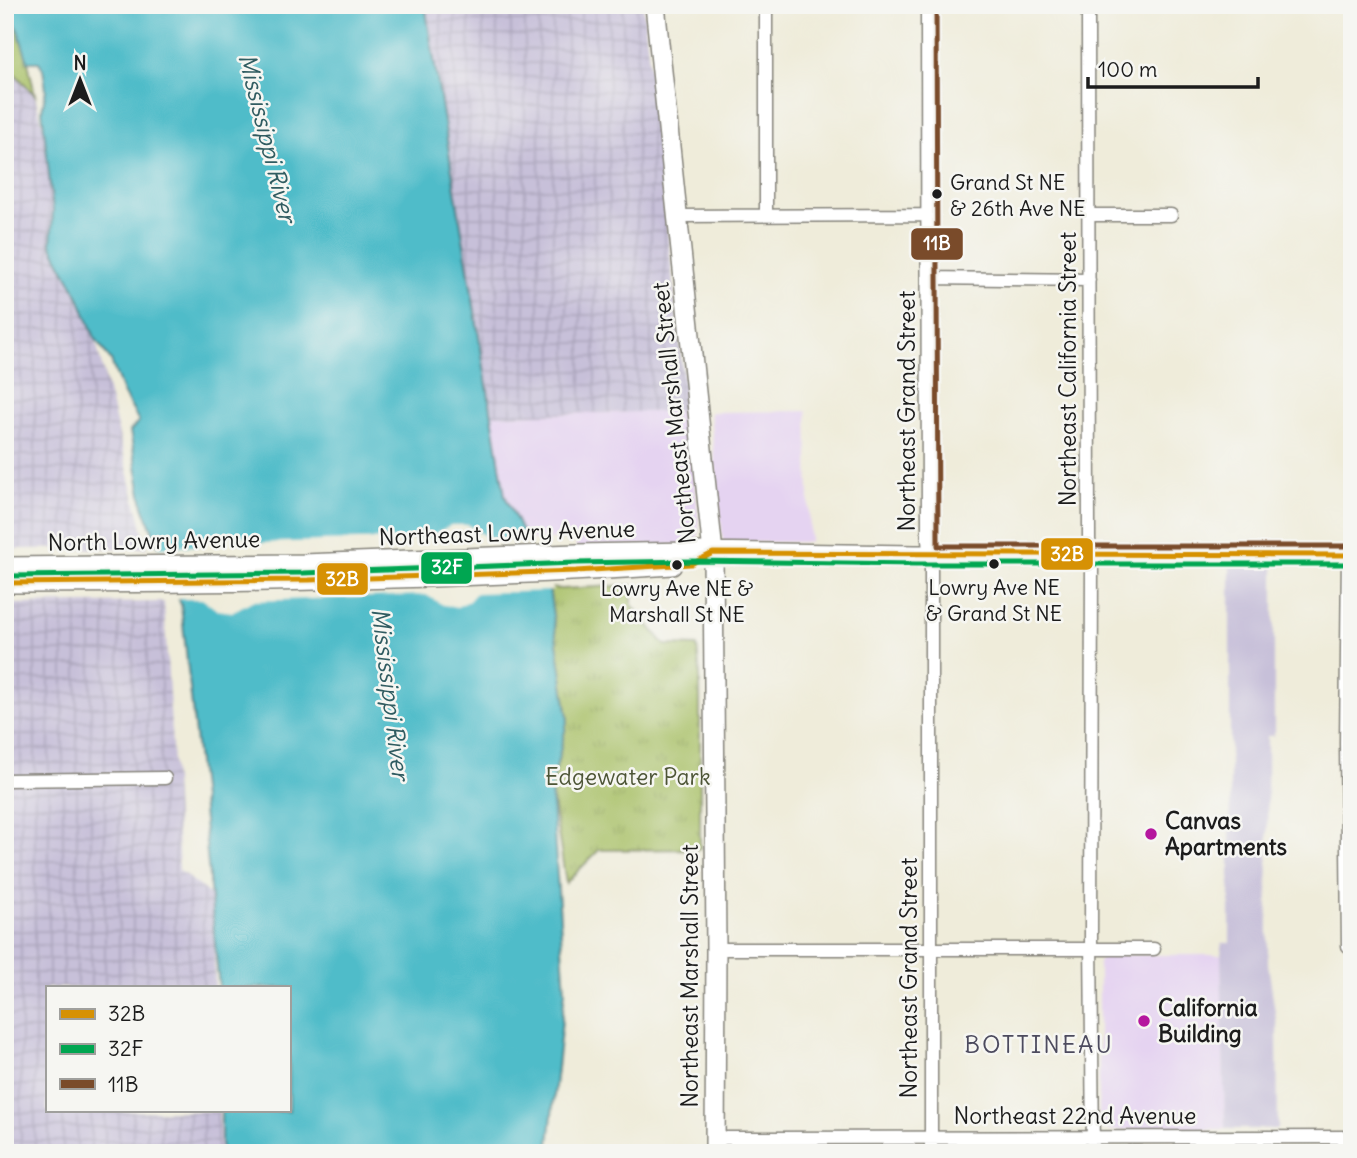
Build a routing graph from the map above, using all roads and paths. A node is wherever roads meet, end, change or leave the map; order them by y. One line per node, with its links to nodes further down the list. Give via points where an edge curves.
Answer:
1 (655, 5): 9 (main road, Northeast Marshall Street)
2 (766, 5): 5 (street)
3 (927, 5): 6 (street, Northeast Grand Street)
4 (1088, 5): 7 (street, Northeast California Street)
5 (766, 215): 6 (street); 9 (street)
6 (927, 215): 10 (street, Northeast Grand Street)
7 (1089, 215): 8 (street); 11 (street, Northeast California Street)
8 (1171, 215)
9 (678, 216): 12 (main road, Northeast Marshall Street)
10 (928, 278): 11 (street); 13 (street, Northeast Grand Street)
11 (1088, 280): 14 (street, Northeast California Street)
12 (713, 553): 13 (main road, Northeast Lowry Avenue); 17 (main road, Northeast Lowry Avenue, via 576,563); 25 (main road, Northeast Marshall Street)
13 (930, 555): 14 (main road, Northeast Lowry Avenue); 23 (street, Northeast Grand Street)
14 (1092, 555): 15 (main road, Northeast Lowry Avenue); 24 (street, Northeast California Street)
15 (1350, 555): 19 (street)
16 (5, 567): 17 (main road, North Lowry Avenue)
17 (306, 572): 18 (main road, North Lowry Avenue)
18 (5, 583)
19 (1349, 743): 22 (street)
20 (165, 778): 21 (street)
21 (5, 780)
22 (1350, 946)
23 (929, 948): 24 (street); 25 (street); 28 (street, Northeast Grand Street)
24 (1091, 948): 26 (street); 27 (street, Northeast California Street)
25 (716, 949): 30 (main road, Northeast Marshall Street)
26 (1154, 949)
27 (1093, 1136): 28 (street, Northeast 22nd Avenue); 29 (street, Northeast 22nd Avenue); 32 (street, Northeast California Street)
28 (931, 1137): 30 (street, Northeast 22nd Avenue); 31 (street, Northeast Grand Street)
29 (1352, 1137)
30 (714, 1146)
31 (931, 1153)
32 (1093, 1153)

